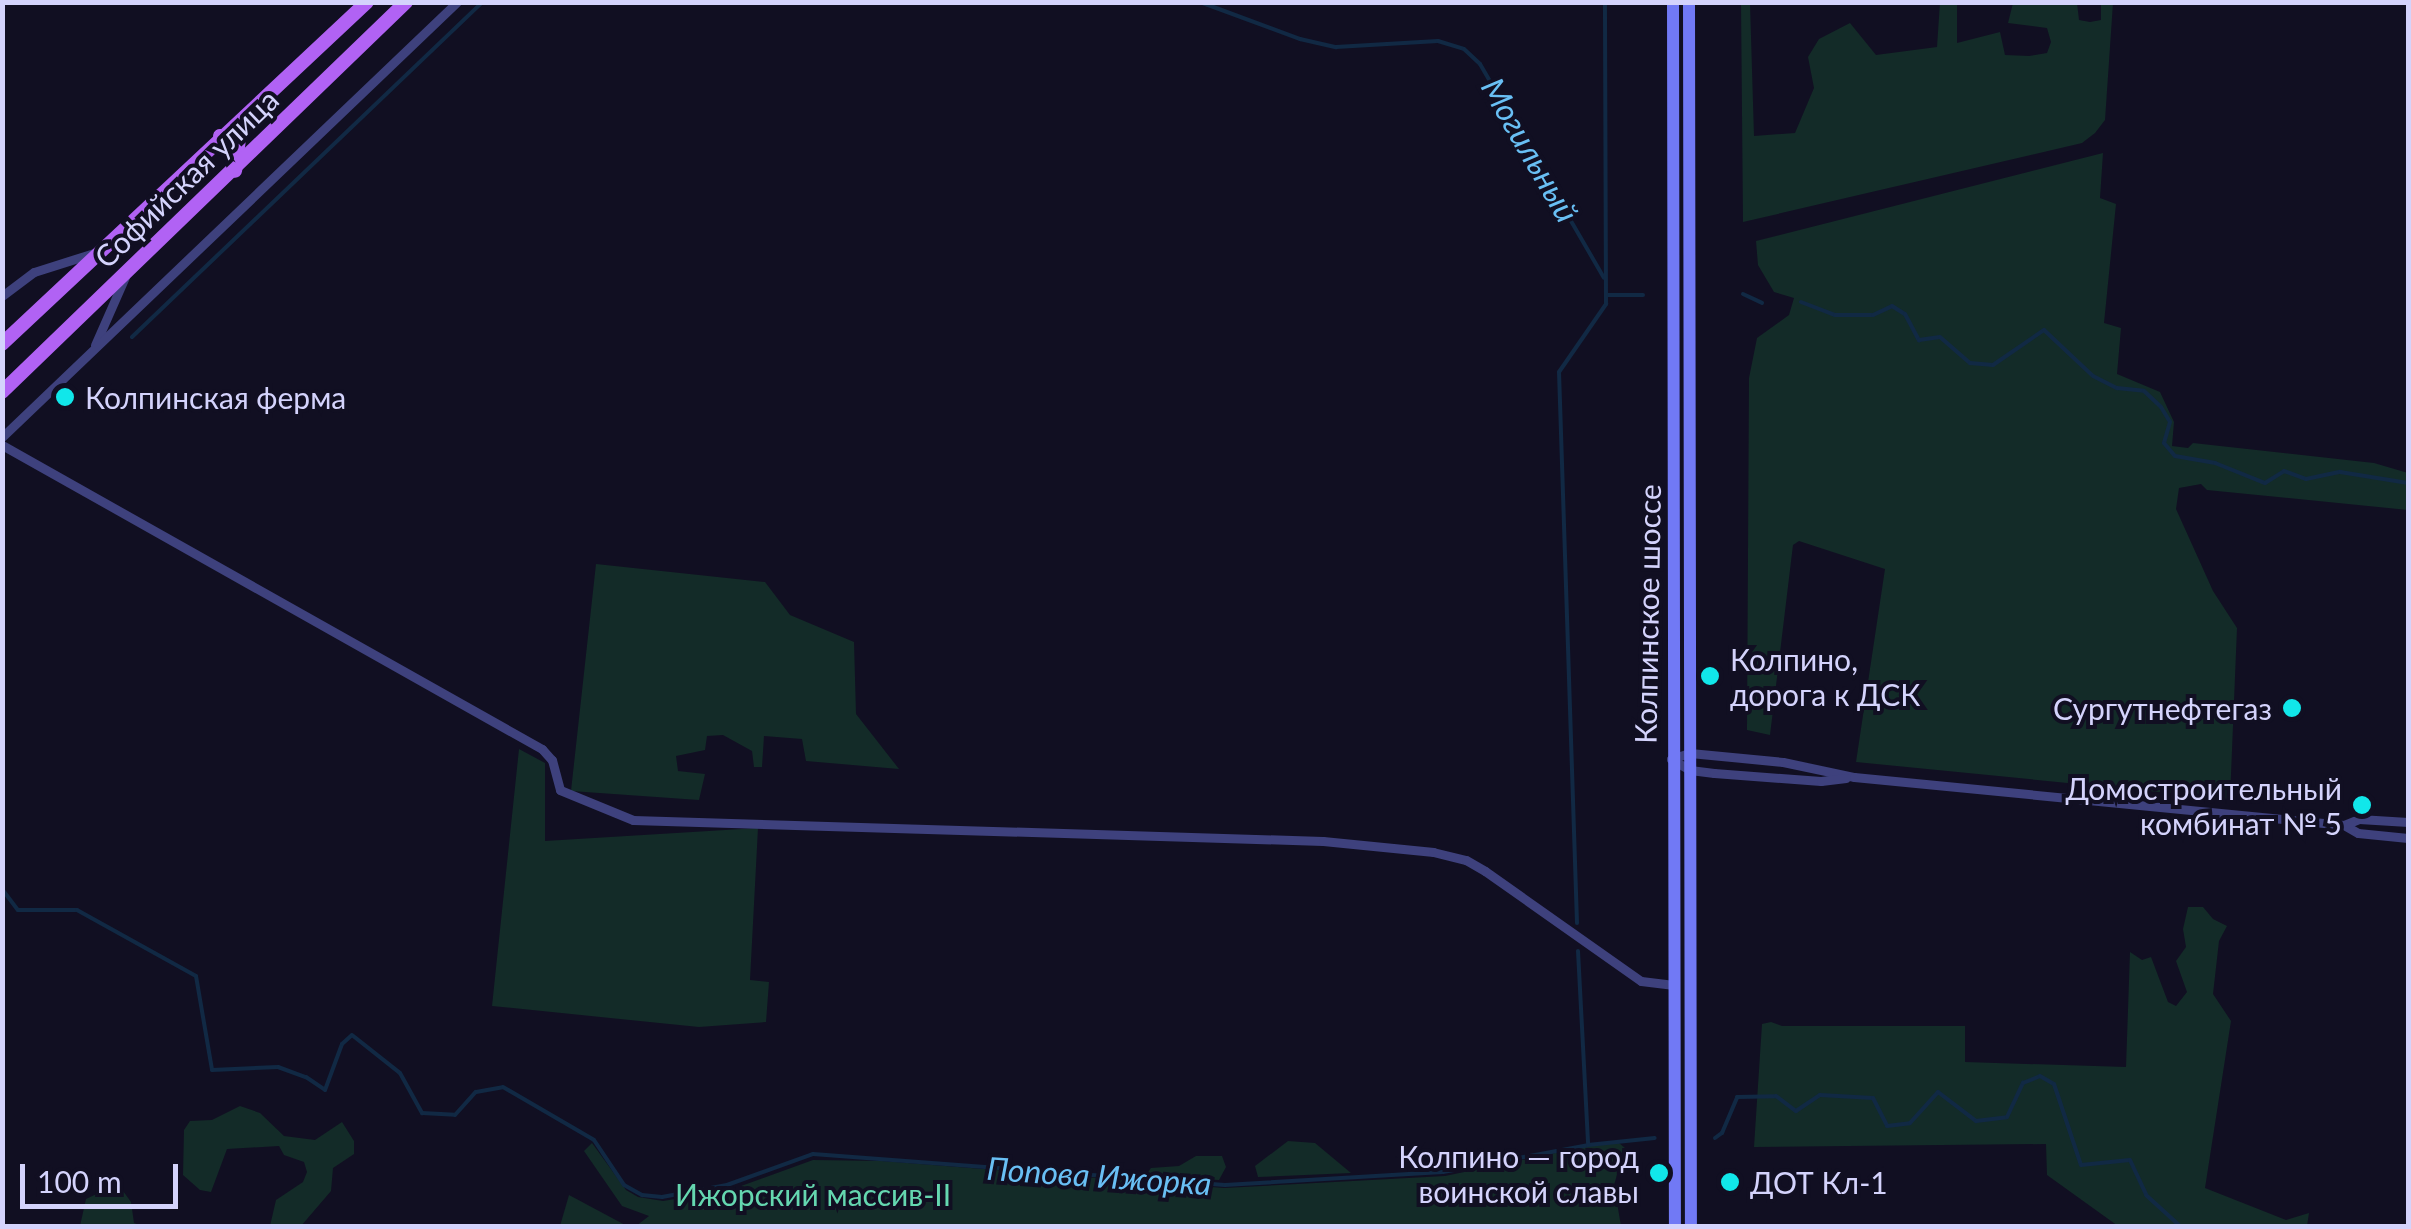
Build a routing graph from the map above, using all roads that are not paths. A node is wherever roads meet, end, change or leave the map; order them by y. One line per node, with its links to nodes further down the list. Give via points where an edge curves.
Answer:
1 (366, 2): 6 (main road, Софийская улица)
2 (406, 2): 7 (main road, Софийская улица)
3 (457, 2): 12 (street)
4 (1672, 2): 17 (main road, Колпинское шоссе)
5 (1689, 2): 16 (main road, Колпинское шоссе)
6 (220, 136): 7 (main road, via 239,139); 8 (main road, Софийская улица)
7 (235, 172): 9 (main road, Софийская улица)
8 (97, 253): 10 (street, via 34,272); 11 (main road, Софийская улица)
9 (126, 274): 12 (street); 13 (main road, Софийская улица)
10 (2, 296)
11 (2, 344)
12 (89, 356): 14 (street)
13 (2, 392)
14 (2, 436)
15 (2, 445): 23 (street, via 542,749 560,790 633,820 1324,840 1433,852 1485,871 1641,981)
16 (1690, 753): 17 (street); 18 (main road, Колпинское шоссе); 19 (street)
17 (1671, 759): 18 (street); 23 (main road, Колпинское шоссе)
18 (1690, 770): 19 (street, via 1821,781); 25 (main road, Колпинское шоссе)
19 (1854, 777): 21 (street)
20 (2408, 822): 21 (street, via 2359,818)
21 (2344, 825): 22 (street, via 2358,833)
22 (2408, 838)
23 (1672, 984): 24 (main road, Колпинское шоссе)
24 (1675, 1226)
25 (1691, 1226)

